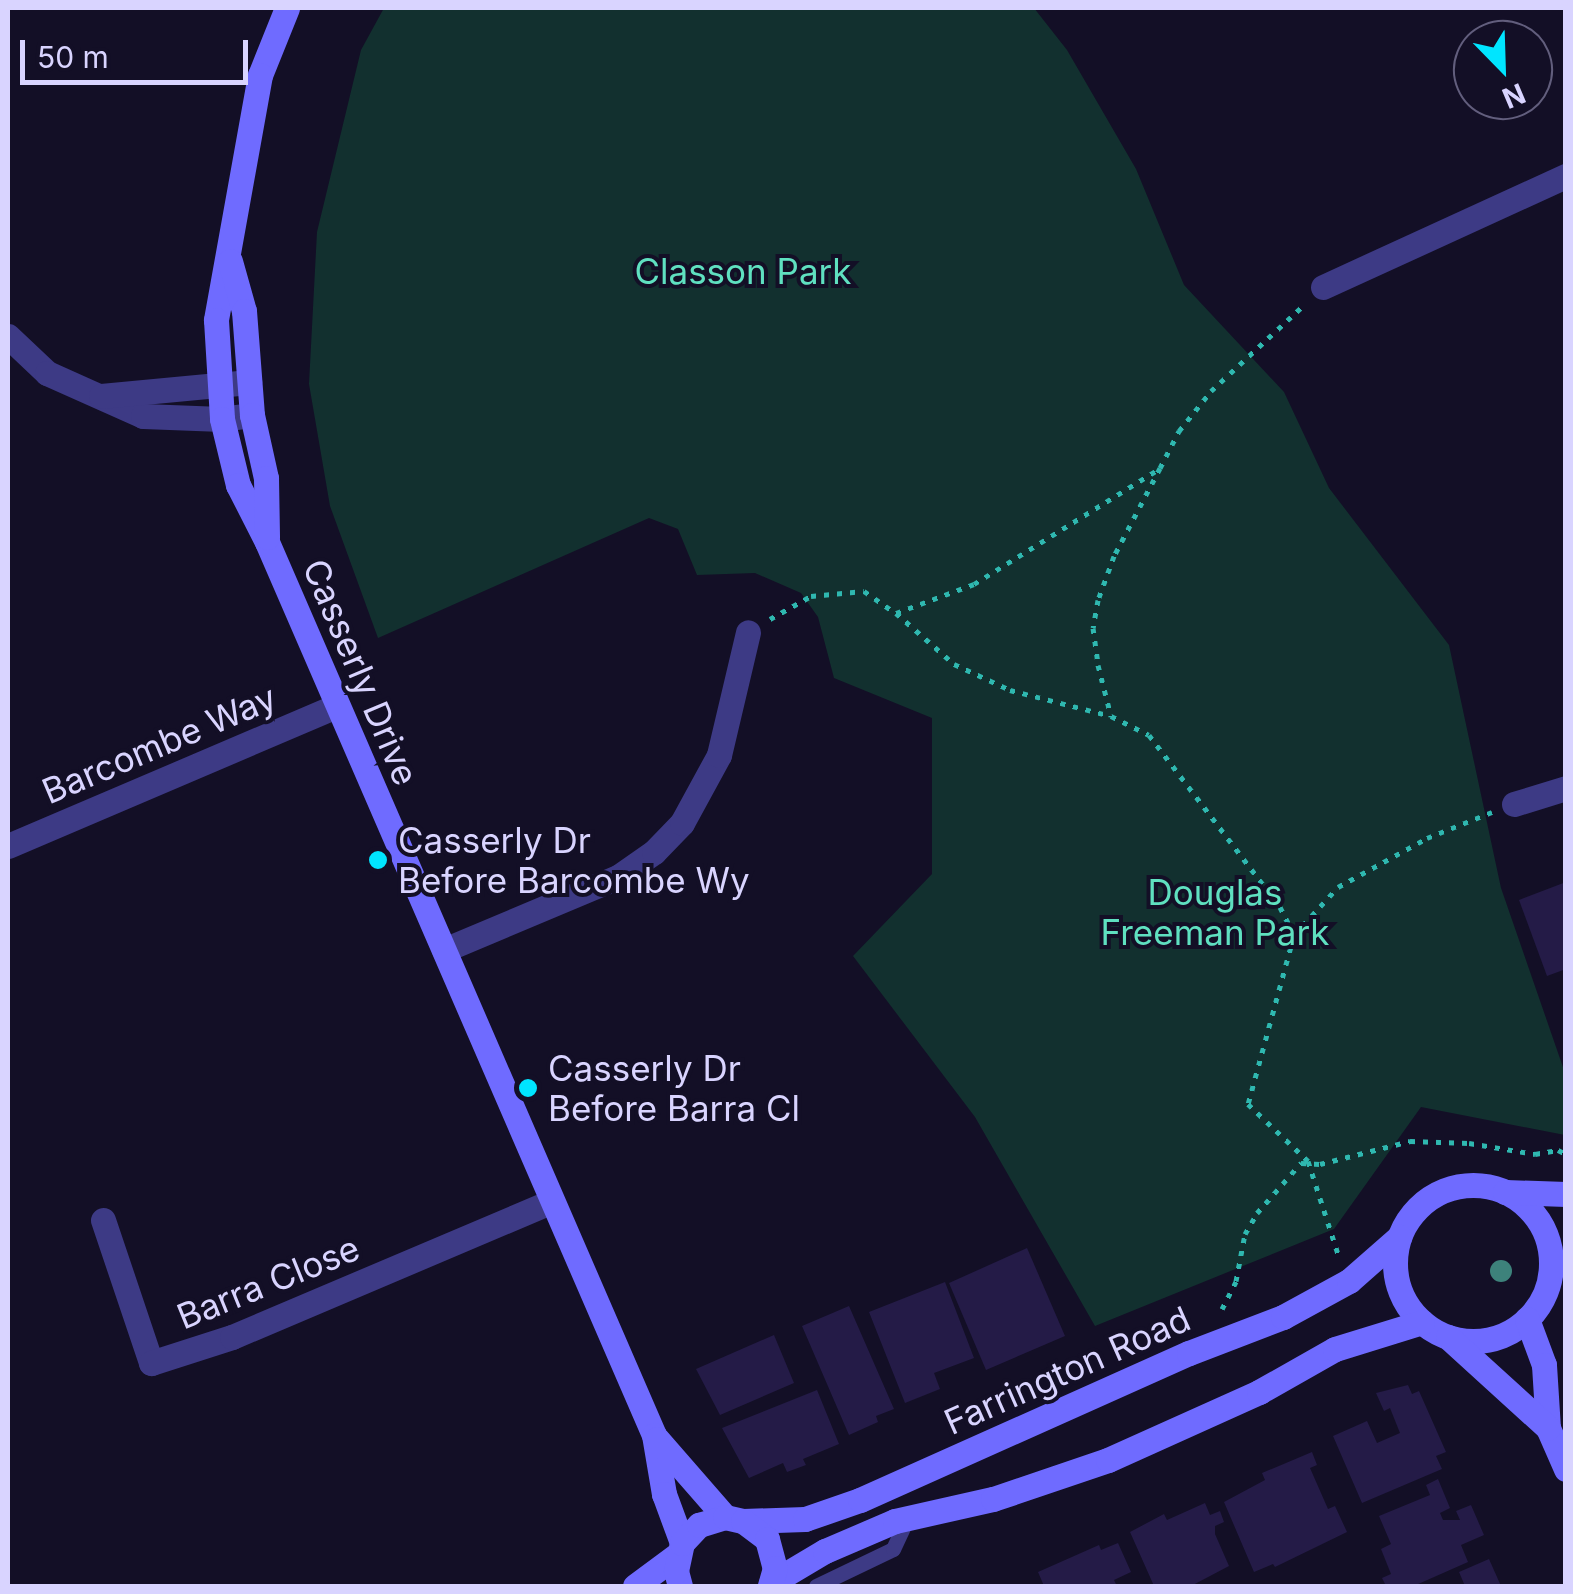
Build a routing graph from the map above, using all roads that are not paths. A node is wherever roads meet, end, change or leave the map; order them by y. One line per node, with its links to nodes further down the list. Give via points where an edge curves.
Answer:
1 (287, 8): 3 (main road, Casserly Drive, via 260,75)
2 (1566, 176): 4 (street)
3 (227, 251): 6 (main road, Casserly Drive, via 244,311); 7 (main road, Casserly Drive, via 216,320)
4 (1323, 288)
5 (8, 336): 8 (street, via 46,373)
6 (250, 382): 7 (street); 9 (main road, Casserly Drive)
7 (220, 384): 8 (street); 10 (main road, Casserly Drive)
8 (90, 396): 10 (street, via 144,416)
9 (252, 416): 10 (street); 11 (main road, Casserly Drive, via 266,478)
10 (222, 420): 11 (main road, Casserly Drive, via 238,485)
11 (267, 542): 13 (main road, Casserly Drive)
12 (748, 632): 17 (street, via 719,755 682,823 618,876)
13 (338, 706): 16 (street, Barcombe Way); 17 (main road, Casserly Drive)
14 (1566, 788): 15 (street)
15 (1514, 804)
16 (8, 846)
17 (444, 950): 20 (main road, Casserly Drive)
18 (1505, 1192): 19 (main road); 22 (main road, via 1454,1187 1412,1214); 23 (main road, via 1541,1223)
19 (1566, 1194)
20 (550, 1202): 21 (street, Barra Close, via 232,1337 151,1364); 28 (main road, Casserly Drive)
21 (103, 1220)
22 (1399, 1237): 25 (main road, via 1398,1283); 30 (main road, Farrington Road, via 1350,1282 1284,1317 860,1500 805,1519)
23 (1558, 1266): 24 (main road)
24 (1528, 1319): 26 (main road, via 1490,1339); 27 (main road, via 1544,1365)
25 (1422, 1322): 26 (main road); 31 (main road, via 1336,1349 1108,1460 993,1499)
26 (1447, 1336): 27 (main road)
27 (1548, 1428): 29 (main road)
28 (654, 1435): 30 (main road, Casserly Drive); 32 (main road, Casserly Drive)
29 (1566, 1469)
30 (734, 1519): 32 (main road, via 699,1525); 33 (main road, Casserly Drive, via 766,1539 775,1568)
31 (907, 1519): 33 (main road, via 826,1551); 36 (lane, via 892,1549)
32 (680, 1549): 34 (main road); 35 (main road, Casserly Drive)
33 (771, 1585)
34 (635, 1586)
35 (680, 1586)
36 (816, 1586)

